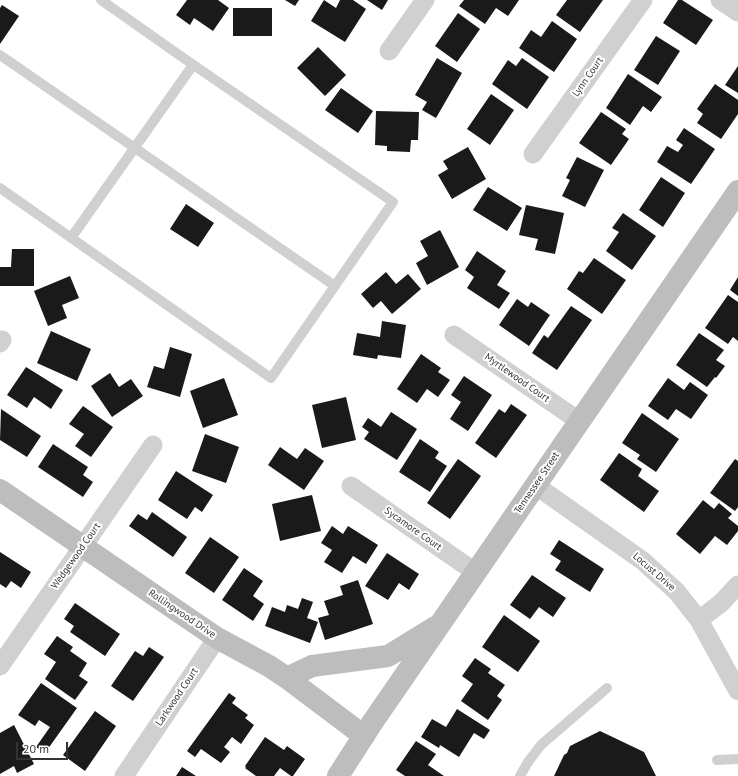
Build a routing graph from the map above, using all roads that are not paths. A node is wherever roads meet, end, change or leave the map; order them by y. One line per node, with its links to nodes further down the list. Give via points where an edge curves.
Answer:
1 (101, 0): 8 (lane)
2 (425, 0): 6 (street)
3 (643, 0): 10 (street, Lynn Court)
4 (720, 0): 5 (street)
5 (738, 12)
6 (389, 51)
7 (0, 55): 9 (lane)
8 (194, 65): 9 (lane); 14 (lane, via 393,202)
9 (135, 148): 13 (lane); 14 (lane)
10 (533, 154)
11 (0, 188): 13 (lane)
12 (738, 191): 16 (main road, Tennessee Street)
13 (71, 238): 14 (lane, via 271,378)
14 (335, 286)
15 (454, 335): 16 (street, Myrtlewood Court)
16 (579, 421): 18 (main road, Tennessee Street)
17 (153, 445): 21 (street, Wedgewood Court)
18 (535, 484): 22 (main road, Tennessee Street); 24 (street, Locust Drive, via 643,561 677,592)
19 (352, 486): 22 (street, Sycamore Court)
20 (0, 490): 21 (main road, Rollingwood Drive)
21 (83, 546): 26 (main road, Rollingwood Drive); 27 (street, Wedgewood Court)
22 (475, 572): 25 (main road, Tennessee Street)
23 (738, 585): 24 (street, via 721,604)
24 (699, 620): 30 (street, Locust Drive)
25 (440, 624): 28 (main road, via 388,656 312,666); 31 (main road, Tennessee Street)
26 (218, 638): 28 (main road, Rollingwood Drive); 34 (street, Larkwood Court)
27 (0, 666)
28 (287, 678): 31 (main road, Rollingwood Drive)
29 (607, 688): 36 (lane, via 541,745)
30 (738, 691)
31 (364, 736): 35 (main road, Tennessee Street)
32 (738, 759): 33 (lane)
33 (717, 760)
34 (124, 776)
35 (338, 776)
36 (520, 776)

